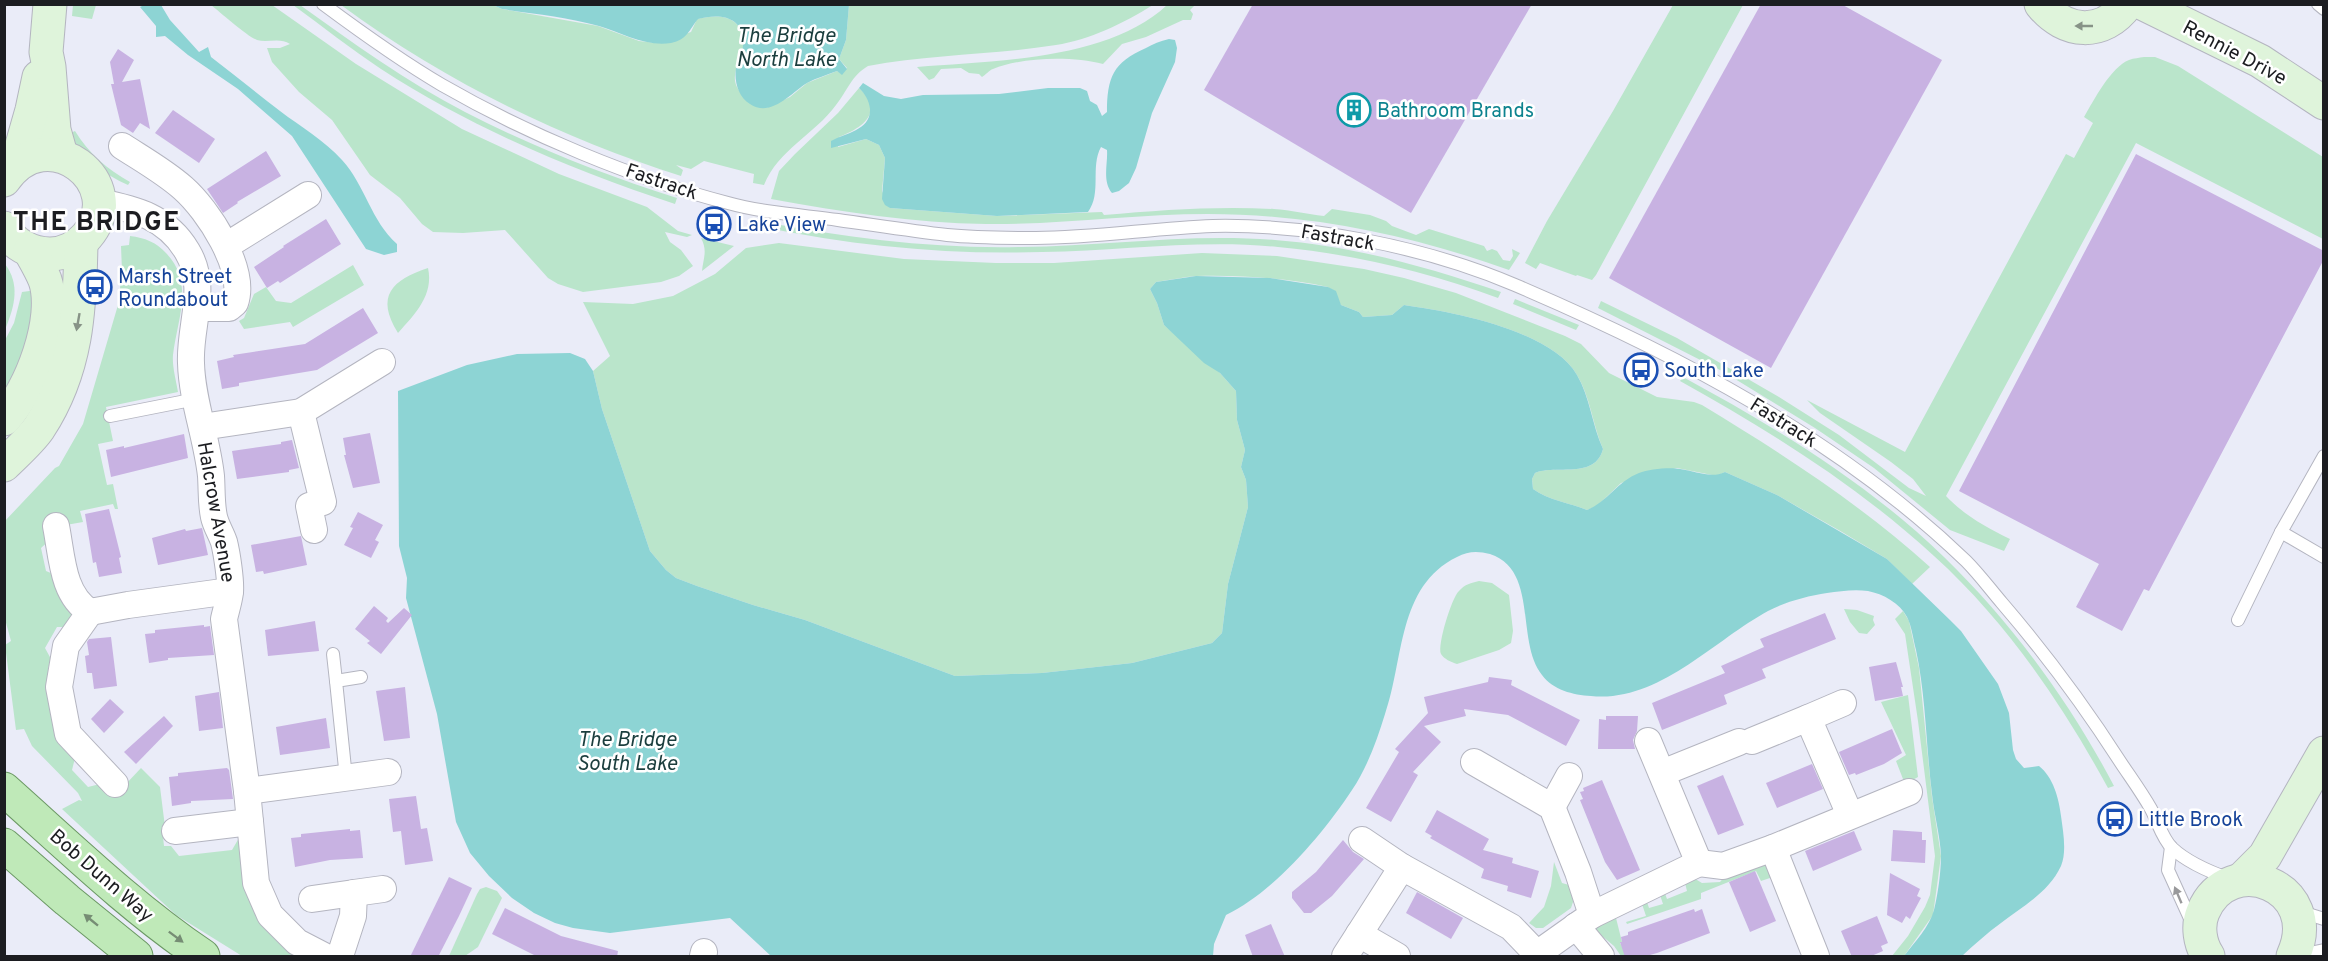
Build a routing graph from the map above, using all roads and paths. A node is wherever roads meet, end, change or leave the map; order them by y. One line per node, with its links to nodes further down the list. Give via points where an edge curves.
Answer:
1 (50, 4): 8 (street)
2 (323, 4): 57 (lane, Fastrack, via 444,86 512,122 645,177 730,204 952,236 1042,238 1205,226 1283,228 1399,248 1463,265 1589,318 1684,364 1834,454 1909,510 1969,564 2035,641 2108,743)
3 (2041, 4): 4 (street, one-way to 3, via 2103,25 2084,28 2064,25)
4 (2127, 4)
5 (2144, 4): 9 (street, Rennie Drive, via 2260,61)
6 (2318, 4): 7 (lane)
7 (2324, 9)
8 (46, 52): 11 (street, via 54,130); 12 (street, via 40,63 32,110)
9 (2324, 103)
10 (122, 146): 17 (street, via 186,191)
11 (61, 155): 12 (street, via 37,155); 14 (street, via 87,172)
12 (10, 173)
13 (308, 195): 17 (street)
14 (99, 202): 16 (street, via 94,224); 18 (street, Halcrow Avenue, via 137,210 178,239 195,271)
15 (11, 235): 16 (street, via 52,254); 23 (street, via 45,281 47,318 31,376)
16 (81, 242): 26 (street, one-way to 26, via 79,311 73,350 60,390 38,430)
17 (226, 246): 18 (street, via 238,283 236,303 229,308)
18 (197, 308): 20 (street, Halcrow Avenue, via 191,354)
19 (382, 362): 21 (street)
20 (196, 399): 22 (lane); 24 (street, Halcrow Avenue)
21 (301, 412): 24 (street); 28 (street, via 323,502 309,506)
22 (110, 416)
23 (4, 419)
24 (202, 428): 31 (street, Halcrow Avenue, via 211,478 210,497 216,527 224,542)
25 (2324, 456): 29 (lane)
26 (4, 465)
27 (56, 526): 32 (street, via 70,592)
28 (314, 530)
29 (2281, 532): 30 (lane); 33 (lane)
30 (2324, 557)
31 (231, 591): 32 (street); 48 (street, Halcrow Avenue, via 224,619)
32 (90, 612): 46 (street, via 66,646 58,687 68,734)
33 (2238, 620)
34 (333, 654): 36 (lane)
35 (361, 677): 36 (lane)
36 (336, 681): 45 (lane)
37 (1843, 703): 38 (street)
38 (1808, 718): 43 (street); 52 (street)
39 (1648, 741): 43 (street)
40 (2324, 753): 61 (street, via 2265,856)
41 (1474, 762): 51 (street)
42 (388, 772): 45 (street)
43 (1662, 773): 59 (street)
44 (1569, 776): 51 (street)
45 (346, 778): 48 (street)
46 (116, 784)
47 (4, 789): 72 (main road, Bob Dunn Way, one-way to 72, via 106,881)
48 (248, 791): 53 (street, Halcrow Avenue)
49 (1909, 792): 52 (street)
50 (2324, 794): 65 (street, via 2290,858)
51 (1552, 807): 66 (street, via 1578,872)
52 (1850, 815): 58 (street)
53 (250, 822): 54 (street); 73 (street, Halcrow Avenue, via 256,883 270,915 297,942)
54 (175, 831)
55 (1362, 840): 60 (street)
56 (4, 845): 71 (main road, Bob Dunn Way, one-way to 56)
57 (2171, 847): 61 (lane, Fastrack, via 2206,870); 68 (lane, Fastrack, one-way to 57, via 2168,870)
58 (1773, 848): 59 (street, via 1723,866); 78 (street)
59 (1699, 863): 66 (street)
60 (1402, 867): 67 (street); 70 (street, via 1511,927)
61 (2238, 880): 65 (street, via 2265,882); 68 (street, via 2216,892 2206,904 2201,918)
62 (383, 889): 63 (street)
63 (354, 893): 64 (street); 74 (street)
64 (312, 899)
65 (2302, 908): 79 (street)
66 (1584, 920): 70 (street); 77 (street)
67 (1359, 934): 75 (street); 76 (street)
68 (2204, 948)
69 (2324, 950): 79 (lane)
70 (1537, 955)
71 (136, 957)
72 (203, 957)
73 (324, 957)
74 (340, 957)
75 (1345, 957)
76 (1396, 957)
77 (1601, 957)
78 (1816, 957)
79 (2295, 957)

